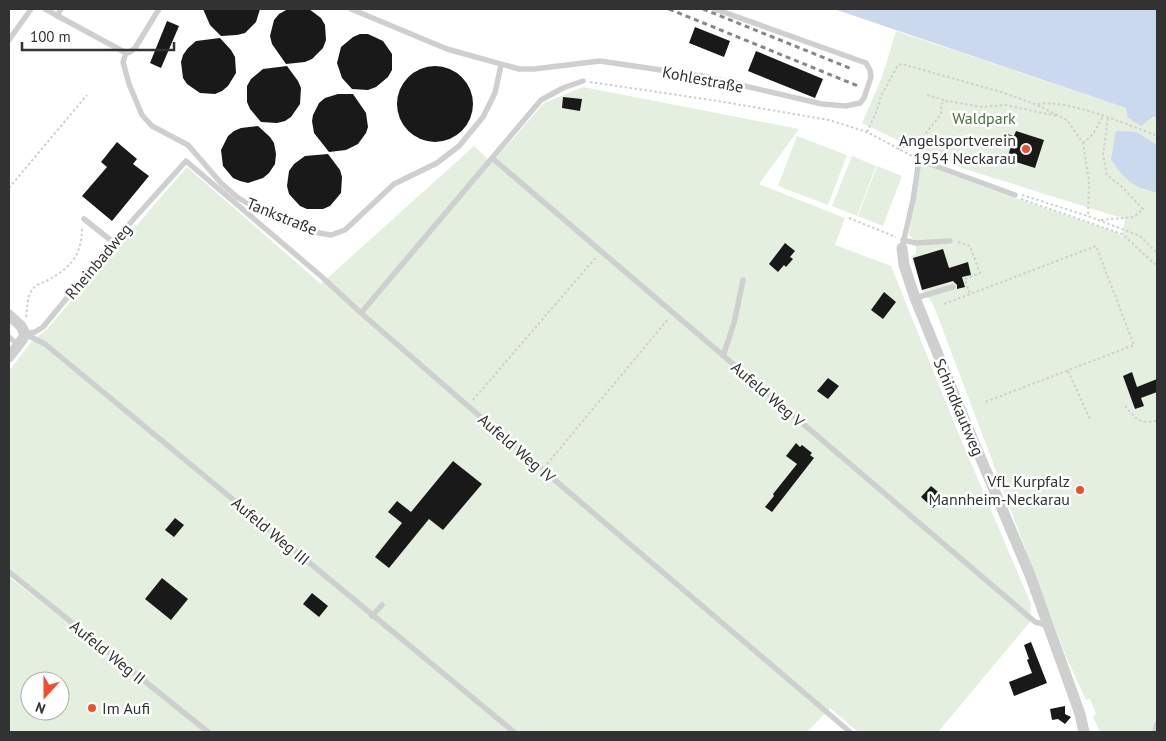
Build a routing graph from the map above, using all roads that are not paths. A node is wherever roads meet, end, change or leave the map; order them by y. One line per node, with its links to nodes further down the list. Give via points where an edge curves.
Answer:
1 (31, 9): 8 (lane)
2 (45, 9): 7 (lane)
3 (61, 9): 7 (lane)
4 (159, 9): 9 (lane, via 135,48)
5 (351, 9): 10 (lane, Kohlestraße, via 447,49)
6 (715, 9): 10 (lane, Kohlestraße, via 866,63 870,77 864,98 860,104 846,106 822,104 702,76 600,62 534,69)
7 (57, 16): 9 (lane)
8 (9, 40)
9 (126, 53): 10 (lane, Tankstraße, via 123,62 129,84 142,115 152,126 188,145 237,197 256,208 318,233 331,235 345,230 394,184 437,163 459,146 483,117 495,93)
10 (501, 65)
11 (583, 81): 12 (lane, via 541,100)
12 (492, 158): 22 (lane); 27 (lane, Aufeld Weg V)
13 (186, 161): 17 (lane, Rheinbadweg); 22 (lane, Aufeld Weg IV)
14 (1015, 195): 18 (lane, Schindkautweg, via 919,160)
15 (84, 219): 17 (lane)
16 (950, 241): 18 (lane)
17 (113, 242): 24 (lane, Rheinbadweg, via 43,327 35,332)
18 (902, 244): 21 (street, Schindkautweg, via 904,265)
19 (744, 280): 27 (lane)
20 (953, 287): 21 (lane)
21 (915, 298): 32 (street, Schindkautweg, via 1030,576)
22 (361, 313): 36 (lane, Aufeld Weg IV)
23 (9, 315): 24 (street)
24 (23, 330): 26 (street); 31 (lane, Aufeld Weg III, via 45,344)
25 (9, 337): 26 (lane)
26 (18, 345): 28 (street)
27 (723, 356): 32 (lane, Aufeld Weg V, via 1035,622)
28 (9, 357)
29 (9, 572): 34 (lane, Aufeld Weg II)
30 (382, 605): 31 (lane)
31 (372, 616): 35 (lane, Aufeld Weg III)
32 (1047, 625): 37 (street, Schindkautweg)
33 (1157, 724): 38 (lane)
34 (208, 732)
35 (514, 732)
36 (850, 732)
37 (1084, 732)
38 (1155, 732)

